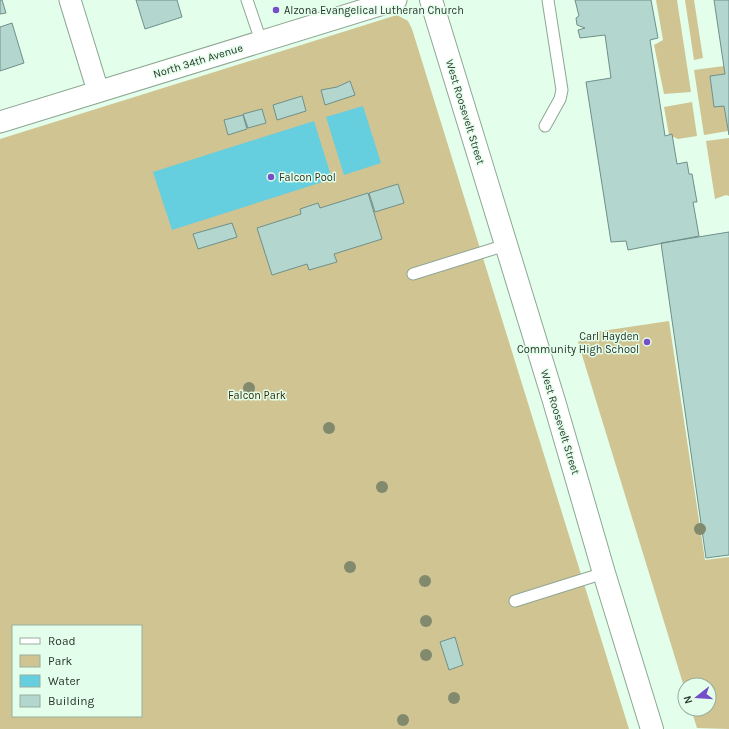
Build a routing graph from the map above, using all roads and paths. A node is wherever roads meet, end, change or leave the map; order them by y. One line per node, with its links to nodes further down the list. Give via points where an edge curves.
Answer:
1 (70, 0): 7 (street)
2 (247, 0): 6 (lane)
3 (396, 0): 6 (street, North 34th Avenue)
4 (431, 0): 10 (street, West Roosevelt Street)
5 (548, 0): 9 (lane, via 562,90 560,99)
6 (261, 41): 7 (street, North 34th Avenue)
7 (98, 91): 8 (street, North 34th Avenue)
8 (0, 122)
9 (545, 126)
10 (506, 246): 11 (lane); 12 (street, West Roosevelt Street)
11 (413, 274)
12 (604, 573): 13 (lane); 14 (street, West Roosevelt Street)
13 (515, 600)
14 (652, 729)

